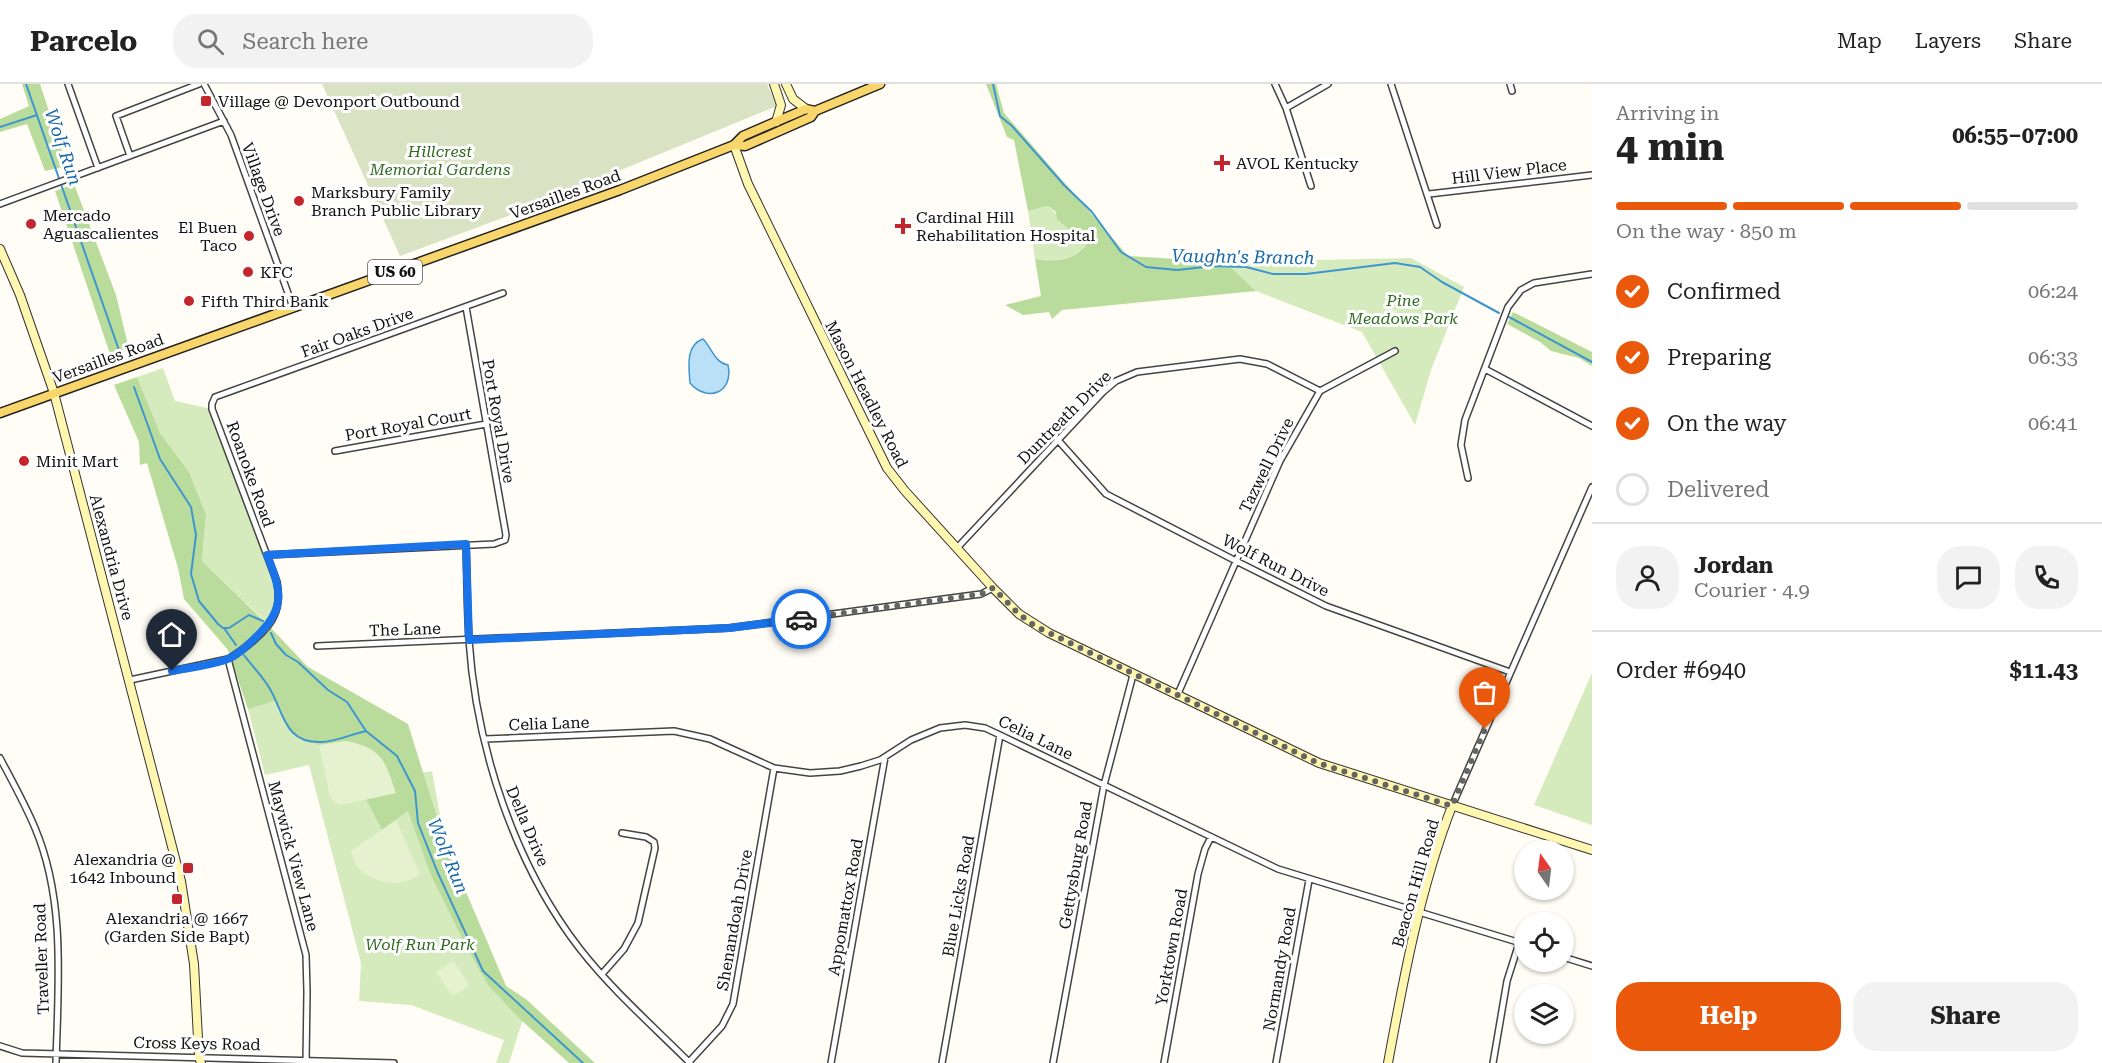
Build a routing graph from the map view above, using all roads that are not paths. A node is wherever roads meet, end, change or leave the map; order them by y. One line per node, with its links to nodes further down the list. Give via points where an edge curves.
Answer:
1 (68, 84): 17 (street)
2 (201, 84): 13 (street, Village Drive); 16 (street, via 116,116)
3 (774, 84): 14 (main road, via 781,105)
4 (786, 84): 12 (main road, via 793,99)
5 (880, 84): 12 (main road, Versailles Road / US 60)
6 (1275, 84): 11 (street)
7 (1328, 84): 11 (street)
8 (1391, 84): 20 (street)
9 (1510, 84): 10 (street)
10 (1512, 91)
11 (1286, 108): 19 (street)
12 (810, 110): 14 (main road, Versailles Road / US 60); 15 (main road, Versailles Road / US 60, via 811,117 745,146)
13 (224, 121): 16 (street); 26 (street, Village Drive)
14 (776, 122): 15 (main road, Versailles Road / US 60, via 743,136)
15 (734, 146): 26 (main road, Versailles Road / US 60); 41 (main road, Mason Headley Road, via 748,184 881,458)
16 (130, 156): 17 (street)
17 (98, 168): 21 (street)
18 (1592, 175): 20 (street, Hill View Place)
19 (1311, 186)
20 (1429, 194): 22 (street)
21 (0, 204)
22 (1437, 225)
23 (0, 249): 31 (main road, Alexandria Drive)
24 (1592, 274): 29 (street, via 1547,280 1521,290 1508,307)
25 (503, 294): 27 (street, Fair Oaks Drive)
26 (293, 307): 31 (main road, Versailles Road / US 60)
27 (466, 307): 32 (street, Fair Oaks Drive); 34 (street, Port Royal Drive)
28 (1395, 351): 30 (street)
29 (1485, 369): 35 (street); 38 (street, via 1462,431)
30 (1320, 391): 36 (street, Duntreath Drive, via 1267,364 1248,359 1151,369 1116,381); 43 (street, Tazwell Drive, via 1280,461)
31 (54, 393): 33 (main road, Versailles Road / US 60); 50 (main road, Alexandria Drive)
32 (221, 395): 42 (street, Roanoke Road, via 213,400 212,409)
33 (0, 413)
34 (486, 424): 37 (street, Port Royal Court); 40 (street, Port Royal Drive, via 506,539 494,544)
35 (1592, 426)
36 (1057, 439): 41 (street, Duntreath Drive); 43 (street, Wolf Run Drive, via 1106,494)
37 (335, 451)
38 (1468, 478)
39 (1592, 487): 48 (street, Beacon Hill Road)
40 (466, 544): 42 (street); 45 (street, Della Drive)
41 (957, 548): 44 (main road, Mason Headley Road)
42 (267, 555): 47 (street, Roanoke Road, via 277,582 274,617)
43 (1236, 561): 48 (street, Wolf Run Drive, via 1326,606); 51 (street, Tazwell Drive)
44 (993, 588): 45 (street, The Lane, via 981,594 729,628); 49 (main road, Mason Headley Road, via 1035,626)
45 (469, 640): 46 (street, The Lane); 53 (street, Della Drive)
46 (317, 646)
47 (228, 659): 50 (street, Roanoke Road); 72 (street, Maywick View Lane, via 306,955)
48 (1510, 672): 58 (street, Beacon Hill Road)
49 (1133, 675): 51 (main road, Mason Headley Road); 57 (street, Gettysburg Road)
50 (130, 680): 71 (main road, Alexandria Drive, via 184,897 194,964)
51 (1178, 696): 58 (main road, Mason Headley Road, via 1318,763)
52 (1000, 735): 54 (street, Celia Lane, via 986,728 955,725 925,733); 57 (street, Celia Lane); 77 (street, Blue Licks Road)
53 (484, 739): 56 (street, Celia Lane, via 674,731 710,739); 68 (street, Della Drive, via 505,811 534,876 569,933)
54 (885, 757): 56 (street, Celia Lane, via 840,771 810,773); 76 (street, Appomattox Road)
55 (0, 758): 70 (street, Traveller Road, via 36,829 50,875 58,946)
56 (774, 768): 73 (street, Shenandoah Drive, via 733,1004 722,1026)
57 (1104, 785): 60 (street, Celia Lane); 78 (street, Gettysburg Road)
58 (1452, 806): 61 (main road, Mason Headley Road); 63 (main road, Beacon Hill Road)
59 (622, 833): 68 (street, via 646,837 654,842 655,848 638,922 624,949)
60 (1211, 837): 62 (street, Celia Lane); 79 (street, Yorktown Road, via 1200,867)
61 (1592, 850)
62 (1310, 880): 63 (street, Celia Lane); 80 (street, Normandy Road)
63 (1418, 912): 64 (street, Celia Lane); 81 (main road, Beacon Hill Road)
64 (1514, 942)
65 (1574, 960): 67 (street)
66 (1514, 964): 82 (street, via 1507,981)
67 (1592, 966)
68 (602, 974): 73 (street, Della Drive)
69 (0, 1046): 70 (street, Cross Keys Road, via 22,1053)
70 (56, 1053): 71 (street, Cross Keys Road); 74 (street, Traveller Road)
71 (199, 1061): 72 (street, Cross Keys Road)
72 (306, 1061): 75 (street, Cross Keys Road)
73 (690, 1062)
74 (56, 1063)
75 (390, 1063)
76 (831, 1063)
77 (942, 1063)
78 (1053, 1063)
79 (1164, 1063)
80 (1276, 1063)
81 (1388, 1063)
82 (1493, 1063)

